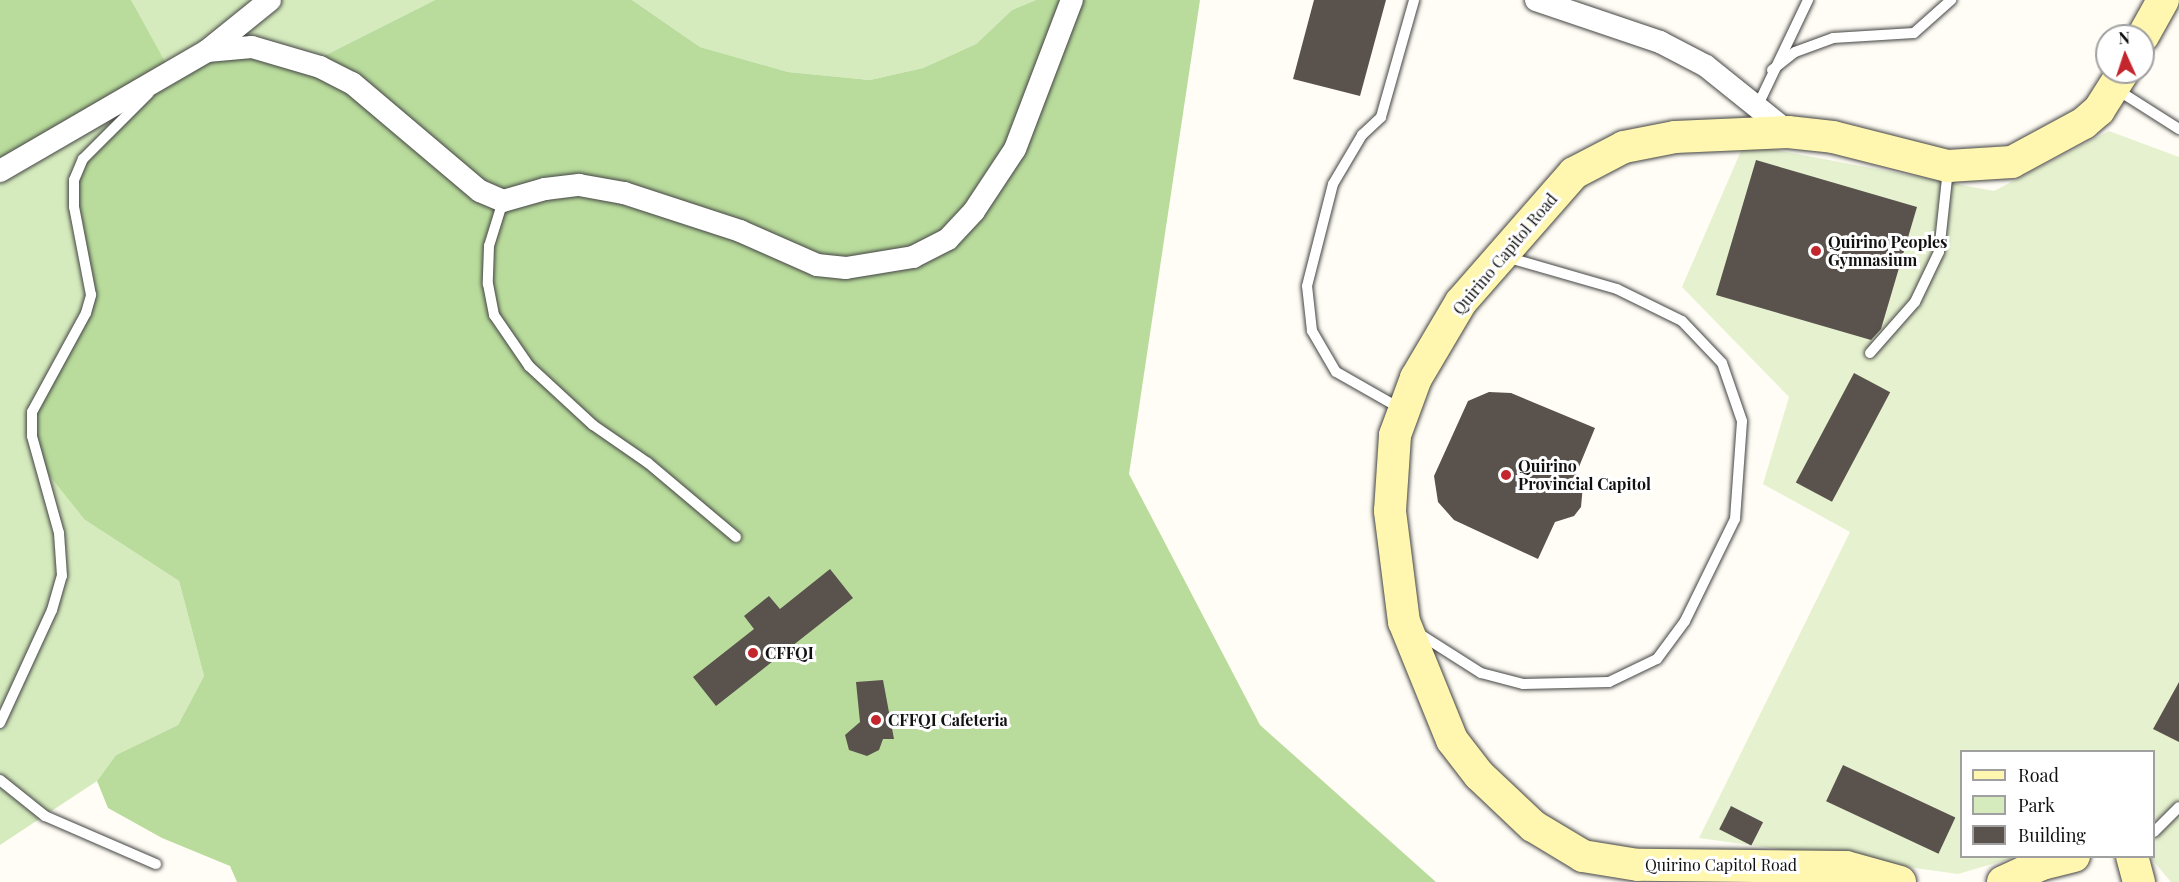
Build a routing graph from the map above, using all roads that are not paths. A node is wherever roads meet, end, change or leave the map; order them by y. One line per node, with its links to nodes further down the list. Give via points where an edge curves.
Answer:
1 (270, 0): 9 (street)
2 (1072, 0): 19 (street, via 1014,149 974,211 948,239 913,257 882,265 818,265 740,231 624,194 579,185 545,189)
3 (1414, 0): 22 (lane, via 1381,117 1362,135 1333,184 1307,286 1312,331 1336,372)
4 (1536, 0): 14 (street, via 1660,42 1706,66)
5 (1808, 0): 10 (lane)
6 (1951, 0): 10 (lane, via 1914,33 1833,38 1795,52)
7 (2163, 0): 8 (street)
8 (2150, 24)
9 (207, 51): 11 (street); 19 (street, via 252,47 320,67 352,83 480,191)
10 (1772, 70): 14 (lane)
11 (170, 71): 18 (street); 25 (lane, via 83,159 74,180 74,207 91,295 86,313 32,412 32,436 59,533 62,576 52,610)
12 (2116, 84): 17 (street, Quirino Capitol Road, via 2084,123 2012,162)
13 (2124, 84): 15 (lane)
14 (1757, 107): 16 (street)
15 (2179, 129)
16 (1788, 132): 17 (street, Quirino Capitol Road, via 1833,137); 20 (street, Quirino Capitol Road, via 1675,137 1624,147 1574,173)
17 (1948, 166): 21 (lane, via 1939,252 1915,302)
18 (0, 171)
19 (502, 201): 23 (lane, via 489,246 488,284 494,315 529,366 593,425 648,463)
20 (1500, 256): 22 (street, Quirino Capitol Road, via 1461,302 1416,378); 24 (lane, via 1636,298 1682,321 1722,363 1742,421 1735,519 1685,621 1657,659 1609,682 1523,684 1481,673 1442,653)
21 (1870, 353)
22 (1404, 411): 24 (street, Quirino Capitol Road, via 1391,467 1390,511)
23 (735, 537)
24 (1404, 622): 32 (street, Quirino Capitol Road, via 1452,740 1479,776 1533,826 1583,856 1707,868 1846,867)
25 (0, 723)
26 (0, 780): 31 (lane, via 45,816)
27 (2179, 807): 28 (lane)
28 (2155, 831)
29 (2069, 858): 33 (street)
30 (2133, 858): 34 (street)
31 (156, 864)
32 (1900, 882)
33 (2003, 882)
34 (2139, 882)

